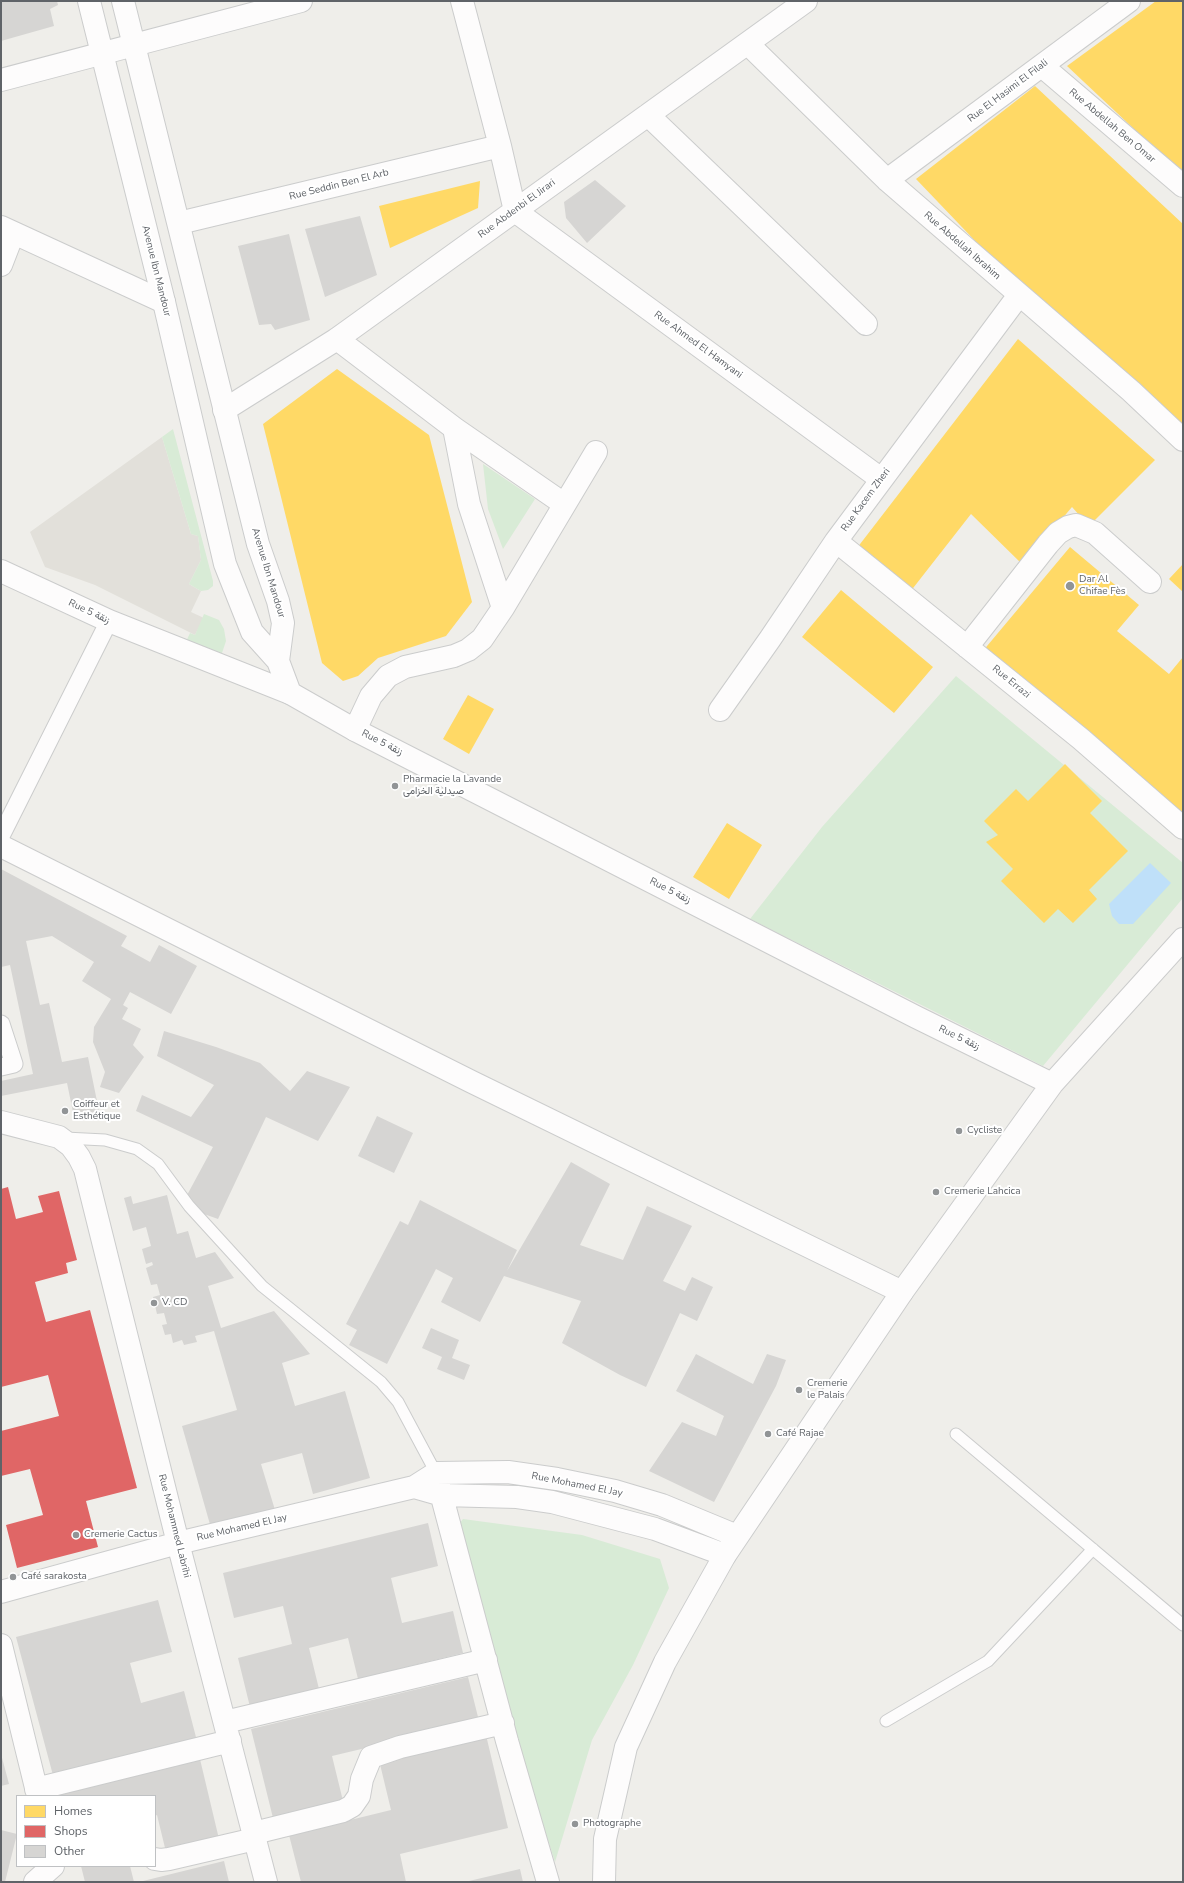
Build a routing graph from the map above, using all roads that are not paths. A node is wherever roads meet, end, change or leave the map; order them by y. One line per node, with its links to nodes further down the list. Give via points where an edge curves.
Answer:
1 (89, 1): 9 (street, Avenue Ibn Mandour)
2 (123, 1): 7 (street, Avenue Ibn Mandour)
3 (301, 1): 7 (street)
4 (462, 1): 13 (street)
5 (806, 1): 8 (street, Rue Abdenbi El Jirari)
6 (1128, 1): 10 (street, Rue El Hasimi El Filali)
7 (134, 44): 9 (street); 17 (street, Avenue Ibn Mandour)
8 (748, 44): 12 (street, Rue Abdenbi El Jirari); 14 (street, Rue Abdellah Ibrahim)
9 (102, 53): 11 (street); 21 (street, Avenue Ibn Mandour)
10 (1042, 66): 14 (street, Rue El Hasimi El Filali); 15 (street, Rue Abdellah Ben Omar)
11 (1, 80)
12 (648, 115): 16 (street, Rue Abdenbi El Jirari); 22 (street)
13 (500, 146): 16 (street); 17 (street, Rue Seddin Ben El Arb)
14 (887, 180): 20 (street, Rue Abdellah Ibrahim)
15 (1183, 186)
16 (514, 211): 23 (street, Rue Abdenbi El Jirari); 28 (street, Rue Ahmed El Hamyani)
17 (179, 223): 24 (street, Avenue Ibn Mandour)
18 (7, 231): 19 (street); 21 (street)
19 (1, 265)
20 (1018, 295): 26 (street, Rue Abdellah Ibrahim, via 1131,391); 28 (street, Rue Kacem Zheri)
21 (164, 302): 36 (street, Avenue Ibn Mandour, via 226,564 252,632)
22 (866, 324)
23 (336, 339): 24 (street, Rue Abdenbi El Jirari); 25 (street)
24 (224, 410): 36 (street, Avenue Ibn Mandour, via 258,544 283,623)
25 (454, 428): 29 (street); 33 (street, via 469,504)
26 (1183, 440)
27 (596, 452): 29 (street)
28 (881, 479): 30 (street, Rue Kacem Zheri)
29 (564, 504): 33 (street)
30 (836, 541): 35 (street, Rue Errazi); 38 (street, Rue Kacem Zheri)
31 (1, 571): 34 (street, Rue 5 زنقة)
32 (1150, 582): 35 (street, via 1095,533 1076,525 1068,527 1048,544)
33 (503, 608): 39 (street, via 482,639 468,650 454,656 405,667 388,676 371,696)
34 (109, 621): 37 (street, Rue 5 زنقة); 41 (street)
35 (968, 647): 40 (street, Rue Errazi, via 1081,739)
36 (278, 661): 37 (street)
37 (290, 693): 39 (street, Rue 5 زنقة)
38 (720, 710)
39 (355, 730): 46 (street, Rue 5 زنقة)
40 (1183, 828)
41 (1, 836)
42 (1, 846): 49 (street, via 472,1082)
43 (1183, 939): 46 (street)
44 (1, 1024): 45 (street, via 14,1064)
45 (1, 1067)
46 (1052, 1084): 49 (street)
47 (1, 1122): 48 (street)
48 (59, 1137): 51 (lane, via 105,1140 137,1150 158,1164 189,1206 262,1286 381,1382 398,1402); 55 (street, Rue Mohammed Labrihi, via 71,1146 85,1169)
49 (902, 1292): 54 (street)
50 (956, 1434): 56 (lane)
51 (436, 1473): 52 (street, Rue Mohamed El Jay); 53 (street); 54 (street, Rue Mohamed El Jay, via 508,1472 615,1491 662,1505)
52 (414, 1488): 53 (street, Rue Mohamed El Jay); 55 (street, Rue Mohamed El Jay)
53 (442, 1495): 57 (street, Rue Mohamed El Jay, via 517,1497 552,1502 655,1529); 61 (street)
54 (737, 1536): 57 (street)
55 (178, 1543): 58 (street, Rue Mohamed El Jay); 64 (street, Rue Mohammed Labrihi)
56 (1093, 1549): 59 (lane); 62 (lane, via 988,1661)
57 (725, 1555): 74 (street, via 665,1662 626,1747 605,1839)
58 (1, 1592)
59 (1183, 1625)
60 (1, 1645): 65 (street)
61 (486, 1660): 63 (street); 64 (street)
62 (886, 1721)
63 (503, 1723): 66 (street, via 371,1757 362,1779 359,1796 352,1806 343,1811); 73 (street)
64 (227, 1731): 65 (street); 66 (street, Rue Mohammed Labrihi)
65 (37, 1792)
66 (254, 1836): 67 (street, via 169,1860); 72 (street, Rue Mohammed Labrihi)
67 (156, 1859)
68 (53, 1867): 70 (street)
69 (54, 1867): 71 (street)
70 (35, 1882)
71 (59, 1882)
72 (266, 1882)
73 (548, 1882)
74 (604, 1882)

